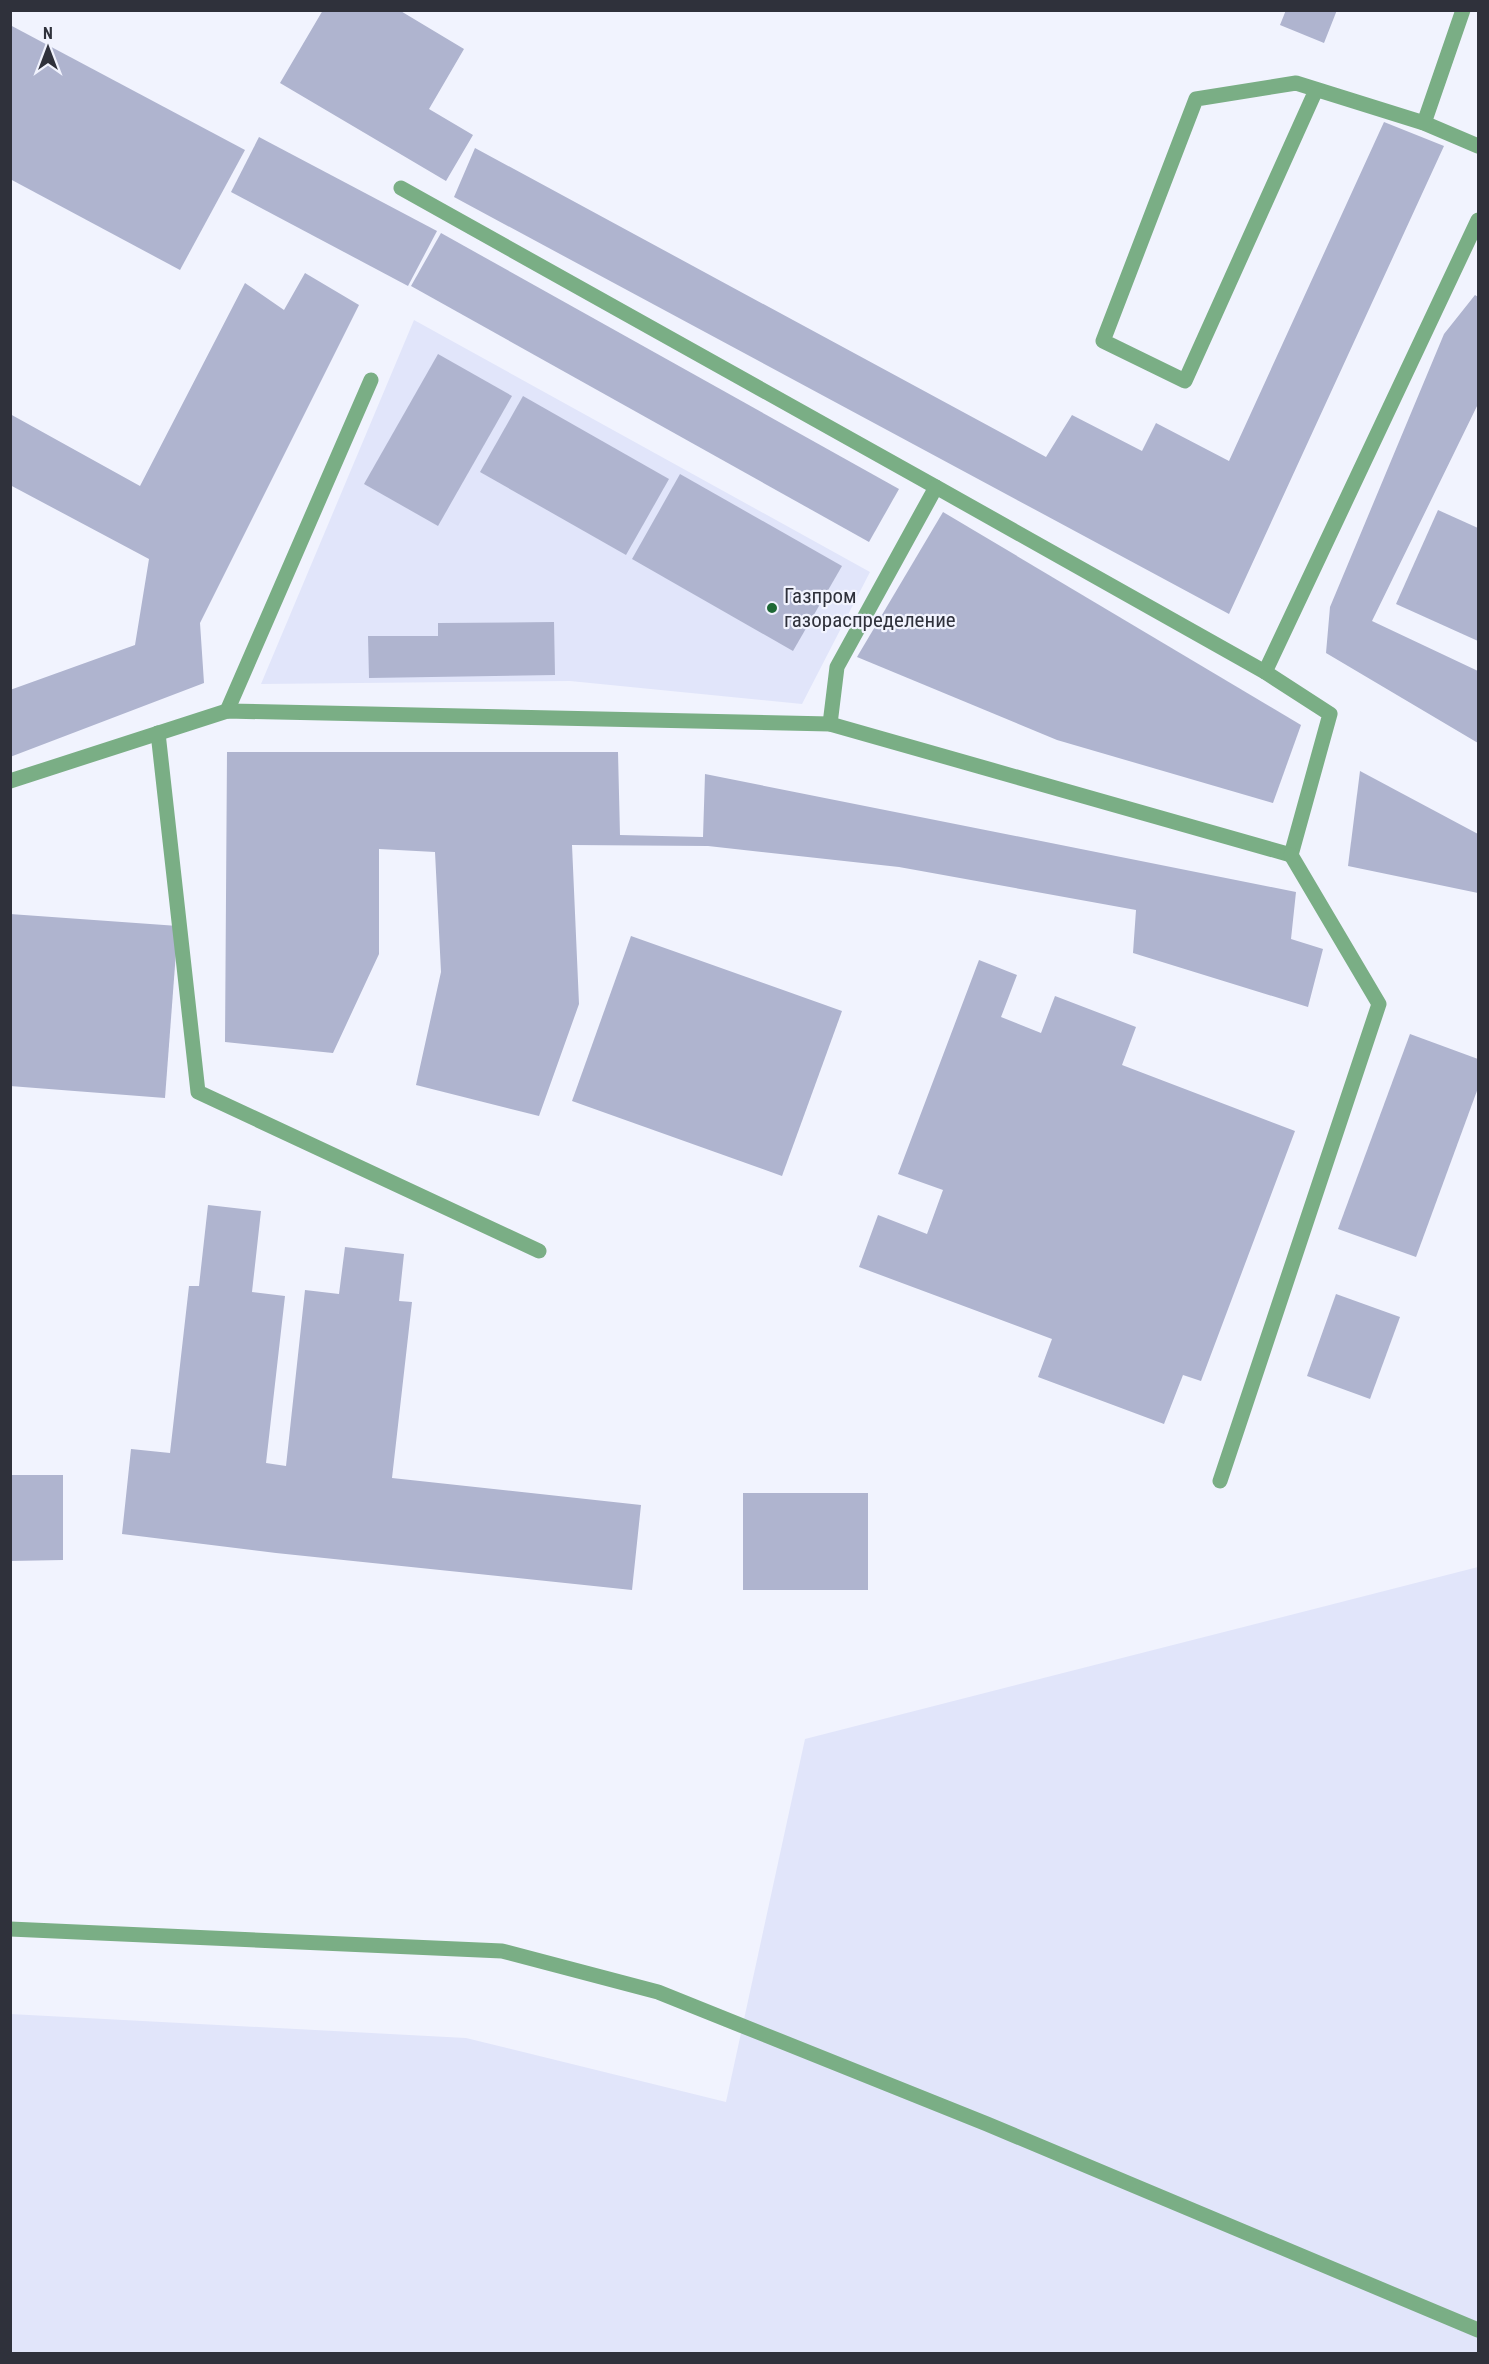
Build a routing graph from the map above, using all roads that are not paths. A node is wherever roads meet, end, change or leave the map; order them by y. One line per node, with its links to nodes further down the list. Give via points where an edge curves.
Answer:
1 (1463, 10): 3 (lane)
2 (1316, 90): 2 (lane, via 1296,83 1196,99 1103,341 1185,381); 3 (lane)
3 (1424, 123): 4 (lane)
4 (1479, 146)
5 (401, 188): 8 (lane)
6 (1479, 220): 9 (lane)
7 (371, 380): 10 (lane)
8 (936, 488): 9 (lane); 11 (lane, via 837,667)
9 (1265, 672): 14 (lane, via 1330,714)
10 (226, 711): 11 (lane); 12 (lane)
11 (830, 724): 14 (lane)
12 (158, 733): 13 (lane); 15 (lane, via 198,1092)
13 (10, 781)
14 (1291, 855): 16 (lane, via 1379,1004)
15 (539, 1251)
16 (1220, 1481)
17 (10, 1929): 18 (lane, via 502,1951 658,1992 987,2124)
18 (1479, 2330)

